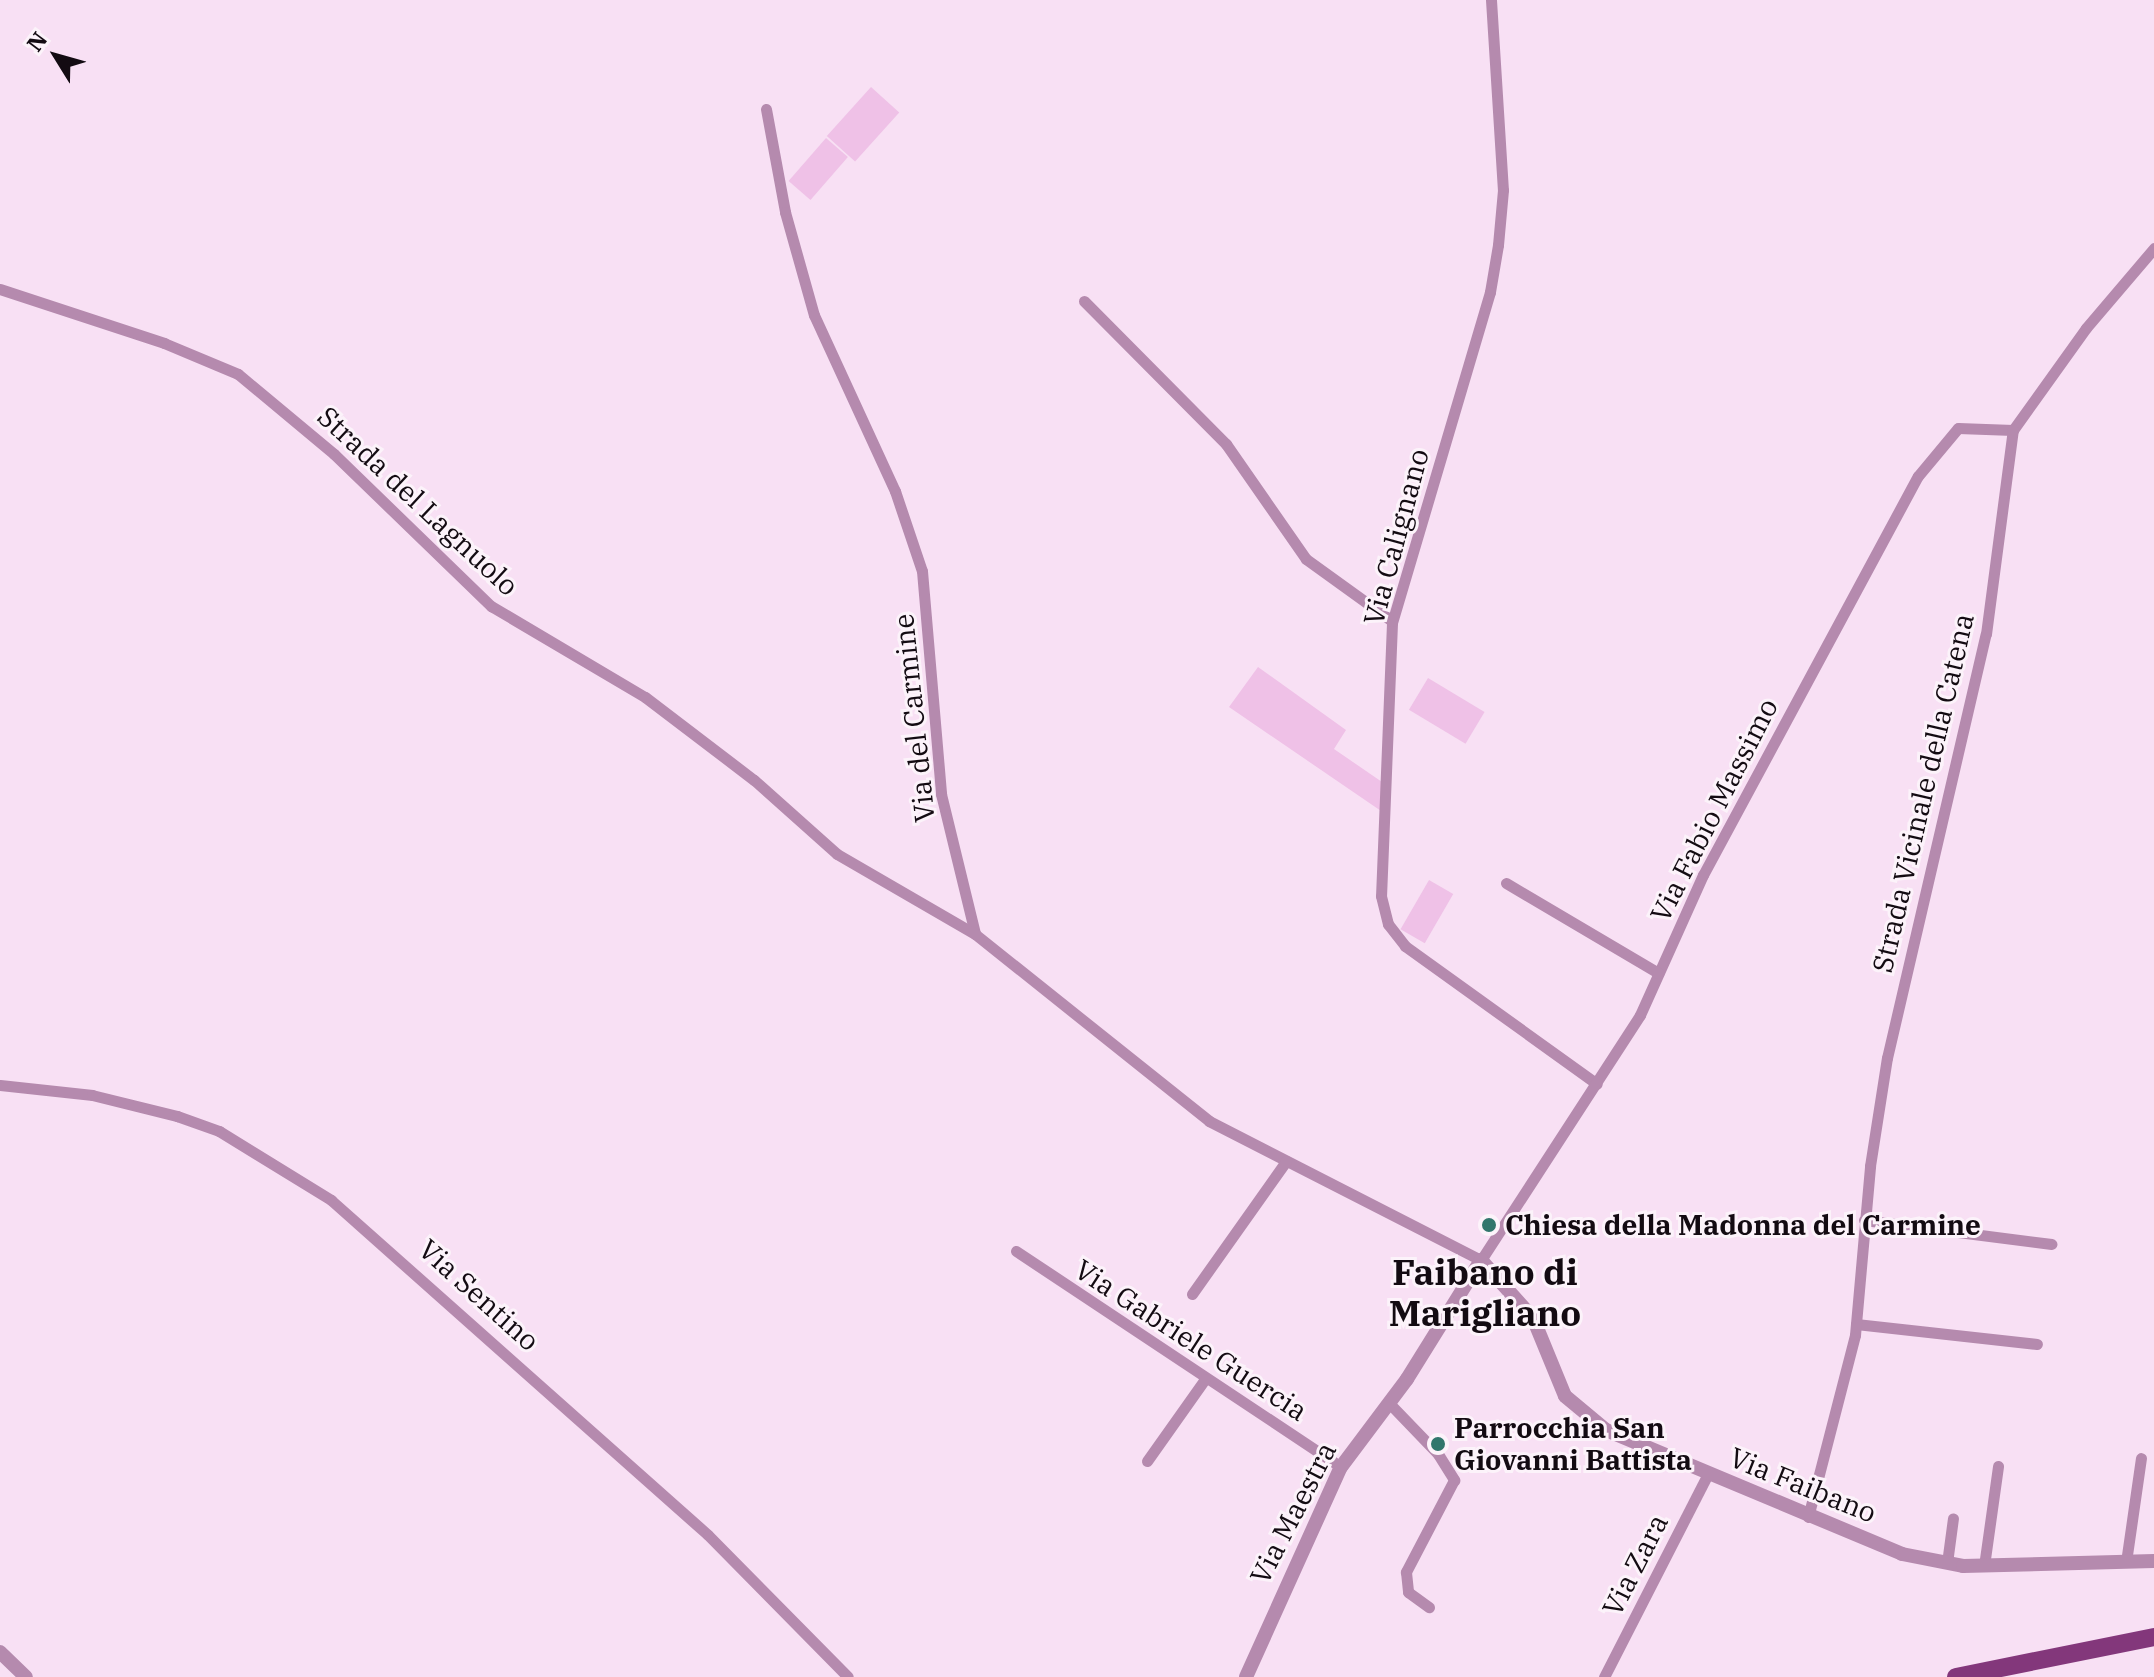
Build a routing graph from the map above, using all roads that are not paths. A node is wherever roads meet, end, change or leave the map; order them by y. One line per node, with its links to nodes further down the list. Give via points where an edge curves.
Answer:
1 (1491, 0): 7 (street, Via Calignano, via 1503,190 1498,245 1490,292)
2 (766, 109): 9 (street, Via del Carmine, via 785,212 814,315 895,491 922,571 941,794)
3 (2154, 248): 6 (street, via 2086,328)
4 (0, 289): 9 (street, Strada del Lagnuolo, via 164,343 248,381 334,454 491,606 657,706 754,780 837,854)
5 (1084, 301): 7 (street, via 1226,444 1306,559)
6 (2013, 430): 10 (street, Via Fabio Massimo, via 1958,428 1918,476 1703,875); 14 (street, Strada Vicinale della Catena, via 1986,634 1894,1024)
7 (1392, 621): 11 (street, Via Calignano, via 1381,896 1388,924 1421,958)
8 (1506, 883): 10 (street)
9 (975, 934): 13 (street, via 1209,1121)
10 (1658, 973): 11 (street, Via Fabio Massimo, via 1640,1015)
11 (1597, 1084): 17 (street, Via Fabio Massimo)
12 (0, 1085): 38 (street, Via Sentino, via 92,1095 177,1116 219,1131 331,1200 708,1535)
13 (1286, 1161): 17 (street); 18 (street)
14 (1864, 1220): 15 (street); 19 (street, Strada Vicinale della Catena)
15 (2051, 1244)
16 (1016, 1251): 21 (street, Via Gabriele Guercia)
17 (1481, 1260): 22 (street, Via Maestra); 27 (street, Via Faibano, via 1533,1318 1556,1381 1582,1413 1606,1430)
18 (1192, 1294)
19 (1856, 1324): 20 (street); 28 (street, Strada Vicinale della Catena)
20 (2037, 1344)
21 (1205, 1379): 24 (street); 26 (street, Via Gabriele Guercia)
22 (1389, 1403): 26 (street, Via Maestra); 34 (street, via 1438,1454 1454,1480 1406,1572 1408,1592)
23 (2141, 1458): 31 (street)
24 (1147, 1461)
25 (1998, 1466): 33 (street)
26 (1341, 1467): 39 (street, Via Maestra)
27 (1708, 1474): 28 (street, Via Faibano); 40 (street, Via Zara)
28 (1808, 1517): 32 (street, Via Faibano, via 1902,1554)
29 (1953, 1518): 32 (street)
30 (2154, 1561): 31 (street, Via Faibano)
31 (2126, 1562): 33 (street, Via Faibano)
32 (1947, 1563): 33 (street, Via Faibano)
33 (1984, 1566)
34 (1429, 1607)
35 (2154, 1637): 41 (main road)
36 (0, 1652): 37 (street)
37 (26, 1677)
38 (848, 1677)
39 (1246, 1677)
40 (1604, 1677)
41 (1956, 1677)

